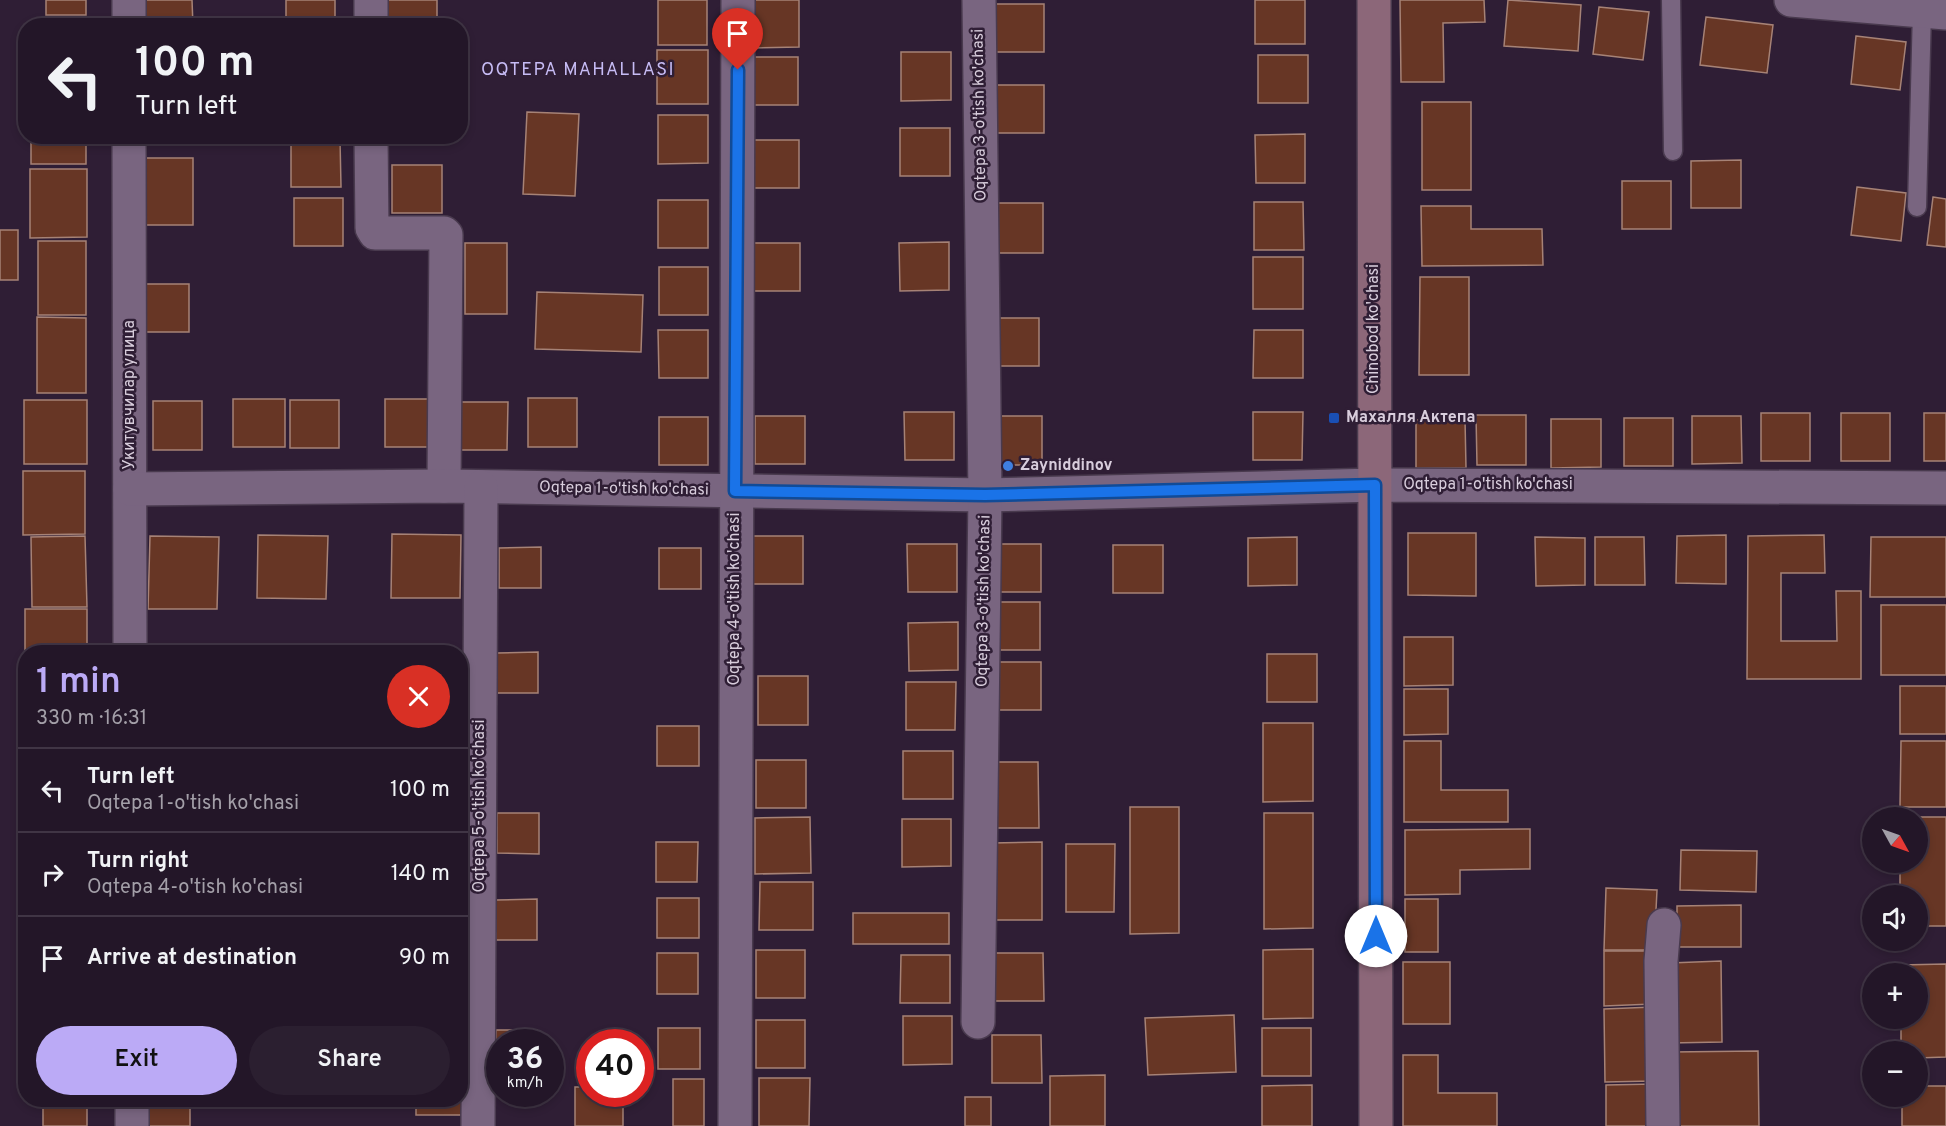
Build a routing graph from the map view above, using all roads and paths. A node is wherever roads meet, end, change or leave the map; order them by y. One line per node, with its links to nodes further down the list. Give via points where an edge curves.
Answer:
1 (129, 0): 9 (street)
2 (371, 0): 10 (street)
3 (738, 0): 20 (street, Oqtepa 4-o'tish ko'chasi)
4 (979, 0): 21 (street, Oqtepa 3-o'tish ko'chasi)
5 (1374, 0): 15 (street, Chinobod ko'chasi)
6 (1671, 0): 13 (lane)
7 (1791, 0): 8 (street)
8 (1934, 12): 14 (lane)
9 (129, 18)
10 (371, 18)
11 (129, 144): 19 (street, Укитувчилар улица)
12 (371, 144): 16 (street, via 375,233 446,235)
13 (1673, 151)
14 (1917, 207)
15 (1375, 485): 18 (street, Oqtepa 1-o'tish ko'chasi); 21 (street, Oqtepa 1-o'tish ko'chasi); 29 (street, Chinobod ko'chasi)
16 (444, 486): 17 (street, Oqtepa 1-o'tish ko'chasi); 19 (street, Oqtepa 1-o'tish ko'chasi)
17 (482, 487): 20 (street, Oqtepa 1-o'tish ko'chasi); 27 (street, Oqtepa 5-o'tish ko'chasi)
18 (1946, 488)
19 (130, 489): 22 (street, Укитувчилар улица)
20 (735, 491): 21 (street, Oqtepa 1-o'tish ko'chasi); 28 (street, Oqtepa 4-o'tish ko'chasi)
21 (985, 495): 24 (street, Oqtepa 3-o'tish ko'chasi)
22 (130, 645)
23 (1664, 925): 30 (street)
24 (978, 1022)
25 (132, 1107): 26 (street)
26 (132, 1126)
27 (478, 1126)
28 (735, 1126)
29 (1376, 1126)
30 (1663, 1126)

